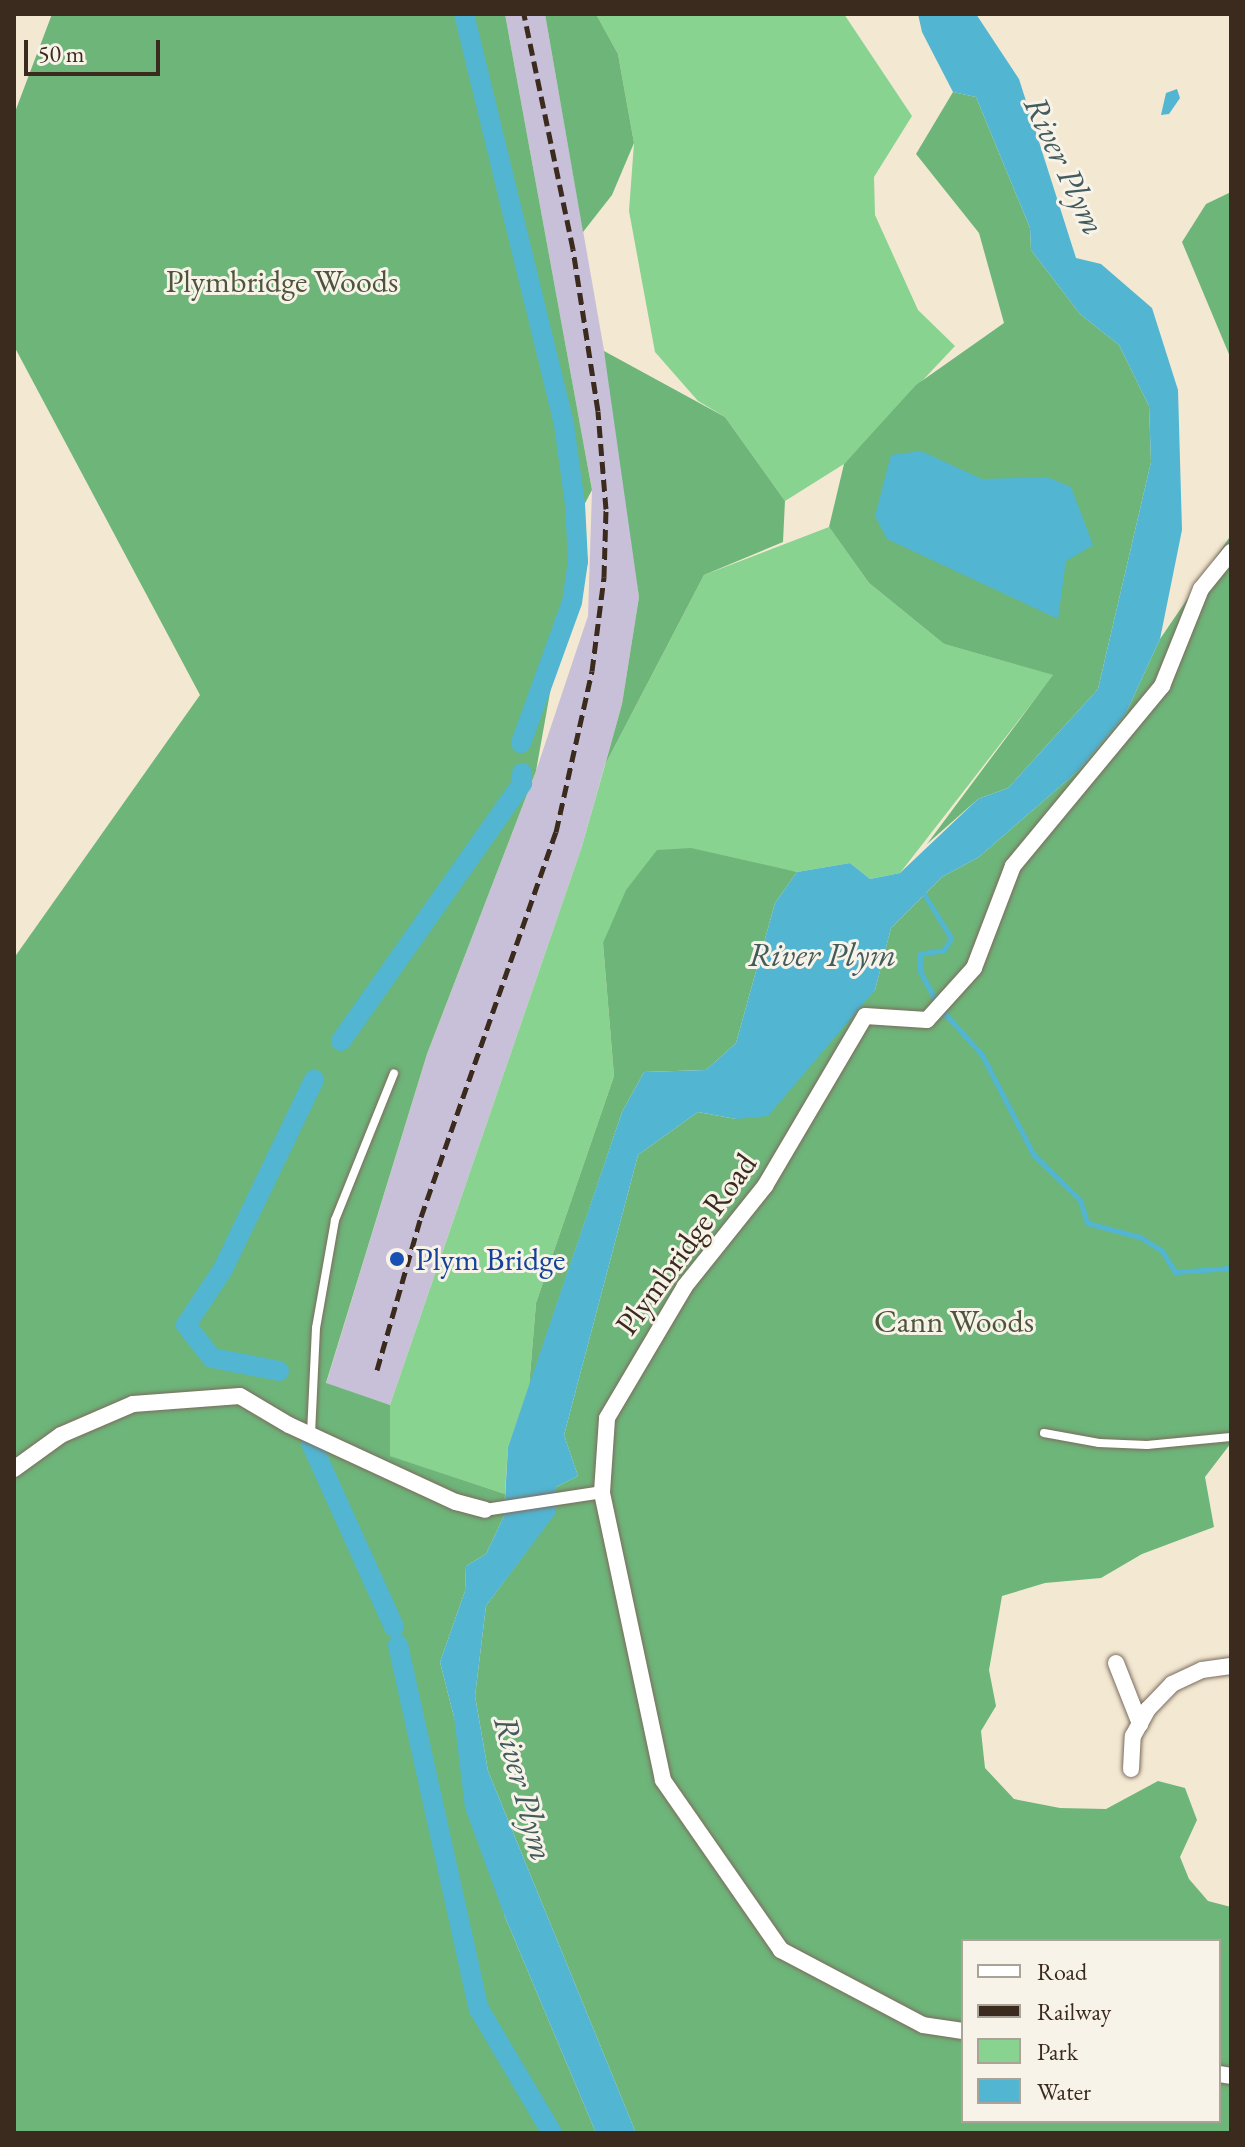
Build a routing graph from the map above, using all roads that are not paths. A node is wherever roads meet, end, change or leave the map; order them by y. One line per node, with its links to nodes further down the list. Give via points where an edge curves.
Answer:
1 (1231, 552): 7 (street, Plymbridge Road, via 1201,589 1162,686 1013,866 974,968 927,1020 865,1016 765,1186 685,1286 637,1361 607,1418 611,1450)
2 (394, 1073): 4 (lane, via 335,1220 316,1328)
3 (1044, 1433): 5 (lane, via 1147,1445)
4 (311, 1435): 6 (street, via 240,1396 147,1403 61,1435); 8 (street, via 456,1502)
5 (1231, 1437)
6 (14, 1469)
7 (602, 1492): 8 (street); 13 (street, Plymbridge Road, via 663,1780 781,1950 923,2025)
8 (485, 1510)
9 (1116, 1663): 11 (street)
10 (1231, 1666): 11 (street, via 1202,1670 1172,1684)
11 (1140, 1724): 12 (street, via 1133,1736)
12 (1131, 1769)
13 (961, 2031)

